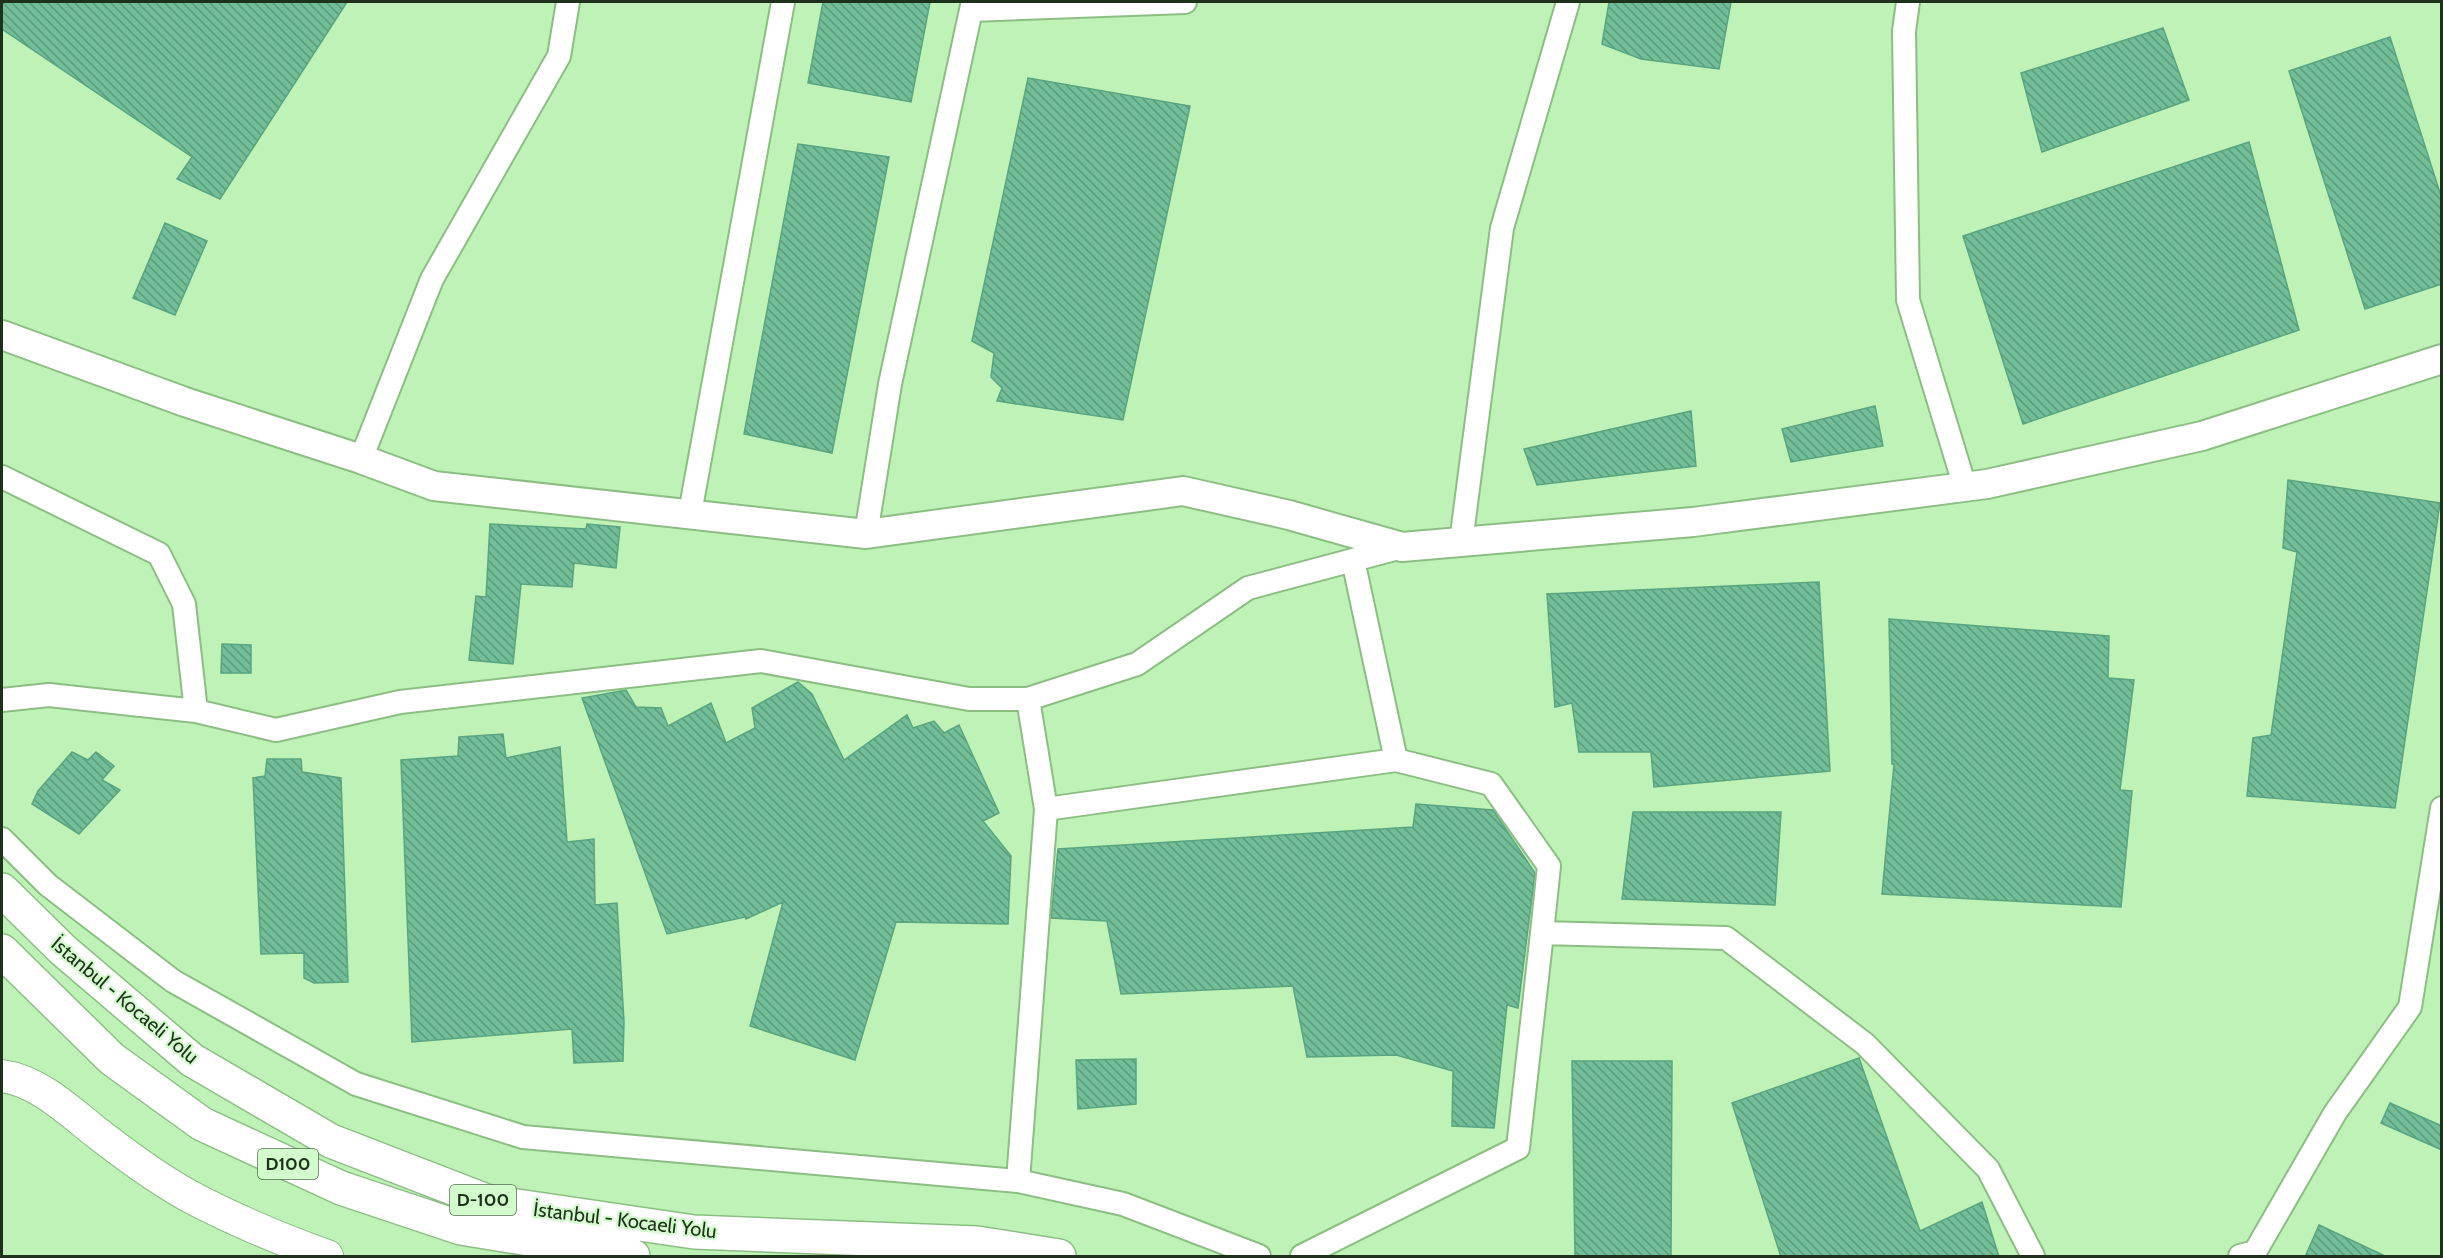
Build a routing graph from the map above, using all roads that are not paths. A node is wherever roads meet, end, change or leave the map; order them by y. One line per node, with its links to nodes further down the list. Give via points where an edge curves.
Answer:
1 (568, 2): 9 (street, via 560,56 432,279)
2 (783, 2): 12 (street)
3 (1185, 2): 6 (street)
4 (1568, 2): 14 (street, via 1502,228)
5 (1908, 2): 11 (street, via 1904,31 1908,300)
6 (972, 6): 13 (street, via 890,384)
7 (2, 335): 9 (street, via 185,402)
8 (2442, 359): 11 (street, via 2202,436)
9 (361, 459): 12 (street, via 434,486)
10 (2, 477): 19 (street, via 159,554 184,604)
11 (1965, 487): 14 (street, via 1693,522)
12 (690, 513): 13 (street)
13 (866, 534): 15 (street, via 1183,491 1289,515)
14 (1461, 542): 15 (street)
15 (1402, 547): 16 (street)
16 (1353, 560): 17 (street, via 1248,588 1137,664); 20 (street)
17 (1028, 699): 19 (street, via 969,699 761,661 400,702 276,730); 21 (street)
18 (2, 700): 19 (street, via 50,695)
19 (196, 711)
20 (1396, 760): 21 (street); 25 (street, via 1491,784 1549,867)
21 (1046, 808): 28 (street)
22 (2442, 808): 35 (street, via 2410,1007 2335,1113 2255,1252)
23 (2, 839): 28 (street, via 48,885 173,981 356,1084 523,1137)
24 (2, 890): 31 (highway, İstanbul - Kocaeli Yolu / D-100, via 63,950 192,1060 331,1141 489,1202 694,1232 977,1243)
25 (1542, 933): 33 (street, via 1518,1148); 34 (street, via 1726,938 1865,1044 1988,1169)
26 (2, 951): 29 (highway, D100, via 112,1059 202,1125 341,1188 460,1228)
27 (2, 1076): 30 (main road, via 38,1088 124,1154 188,1195)
28 (1018, 1181): 32 (street, via 1123,1204)
29 (624, 1256)
30 (327, 1257)
31 (1059, 1257)
32 (1259, 1257)
33 (1302, 1257)
34 (2033, 1257)
35 (2240, 1257)

